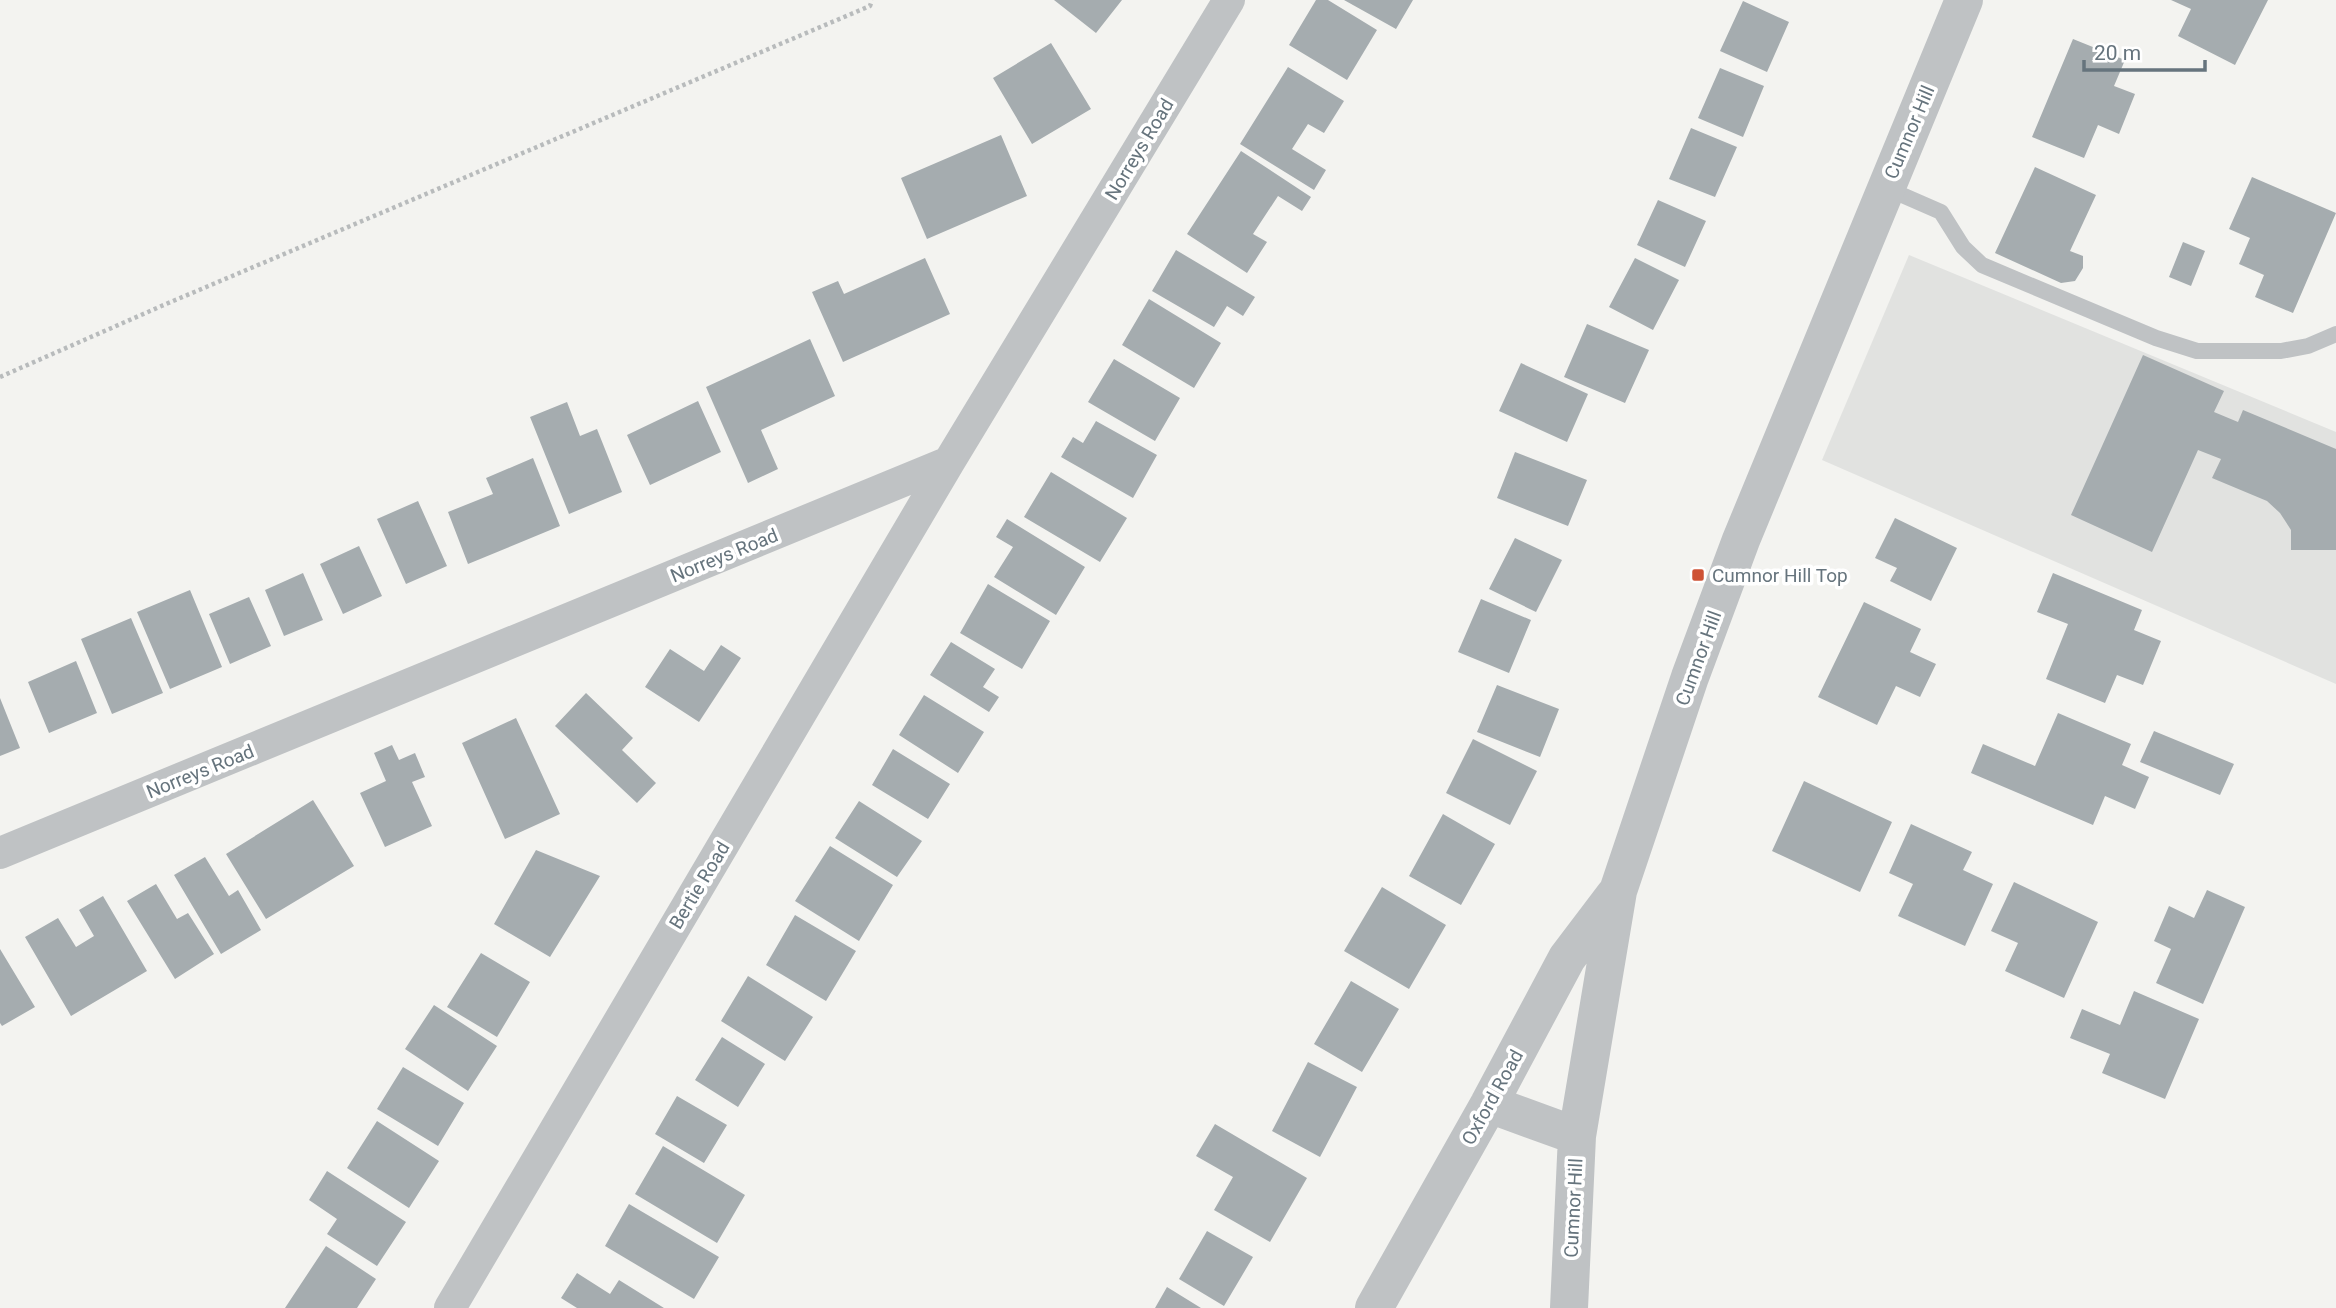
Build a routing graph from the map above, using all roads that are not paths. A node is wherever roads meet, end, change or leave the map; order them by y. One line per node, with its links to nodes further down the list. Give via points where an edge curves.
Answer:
1 (1229, 0): 5 (street, Norreys Road)
2 (1964, 0): 3 (street, Cumnor Hill)
3 (1886, 188): 4 (lane, via 1941,212 1963,247 1982,265 2156,338 2197,351 2281,351); 7 (street, Cumnor Hill, via 1741,540)
4 (2336, 334)
5 (949, 462): 6 (street, Norreys Road); 10 (street, Bertie Road)
6 (0, 853)
7 (1618, 891): 8 (street, Oxford Road, via 1567,958); 9 (street, Cumnor Hill)
8 (1489, 1104): 9 (street); 11 (street, Oxford Road)
9 (1577, 1136): 12 (street, Cumnor Hill)
10 (450, 1308)
11 (1374, 1308)
12 (1569, 1308)

